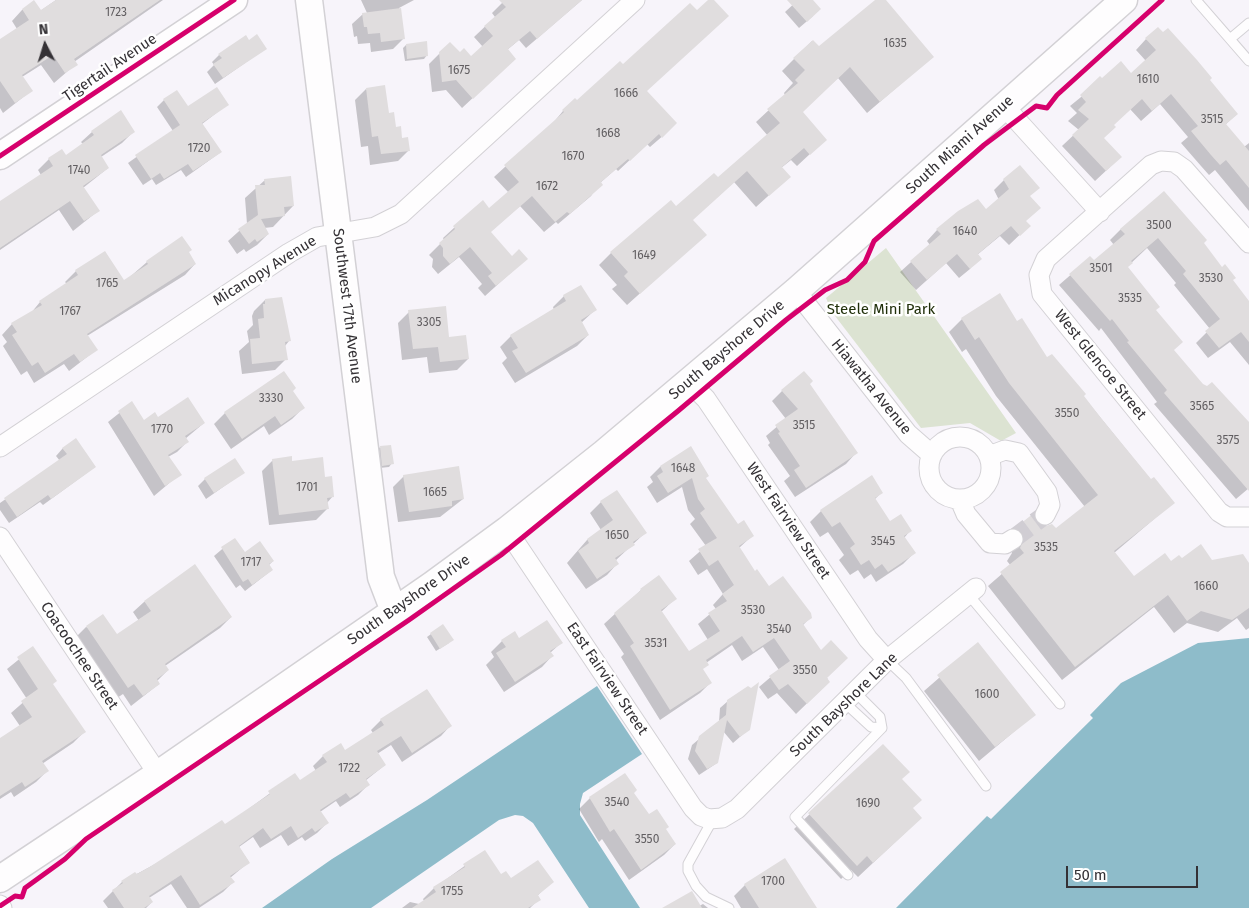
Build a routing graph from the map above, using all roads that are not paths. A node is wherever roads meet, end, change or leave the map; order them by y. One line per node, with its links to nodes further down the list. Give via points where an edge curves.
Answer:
1 (234, 0): 10 (main road, Tigertail Avenue)
2 (309, 0): 12 (main road, Southwest 17th Avenue)
3 (635, 0): 12 (street, Micanopy Avenue, via 401,214 376,227)
4 (1124, 0): 9 (main road, South Miami Avenue)
5 (1196, 0): 7 (lane)
6 (1249, 23): 7 (lane)
7 (1230, 39): 8 (lane)
8 (1249, 61)
9 (1004, 106): 11 (street); 14 (main road, South Miami Avenue)
10 (0, 156)
11 (1100, 212): 13 (street, West Glencoe Street, via 1151,165 1167,161 1184,169); 21 (street, West Glencoe Street, via 1046,259 1039,275 1042,294 1219,512 1227,517)
12 (338, 234): 16 (street, Micanopy Avenue, via 312,240 279,259); 26 (main road, Southwest 17th Avenue, via 381,577)
13 (1249, 243)
14 (796, 291): 15 (main road, South Bayshore Drive); 17 (street, Hiawatha Avenue, via 908,434)
15 (690, 382): 22 (main road, South Bayshore Drive); 27 (street, West Fairview Street, via 706,399 868,639)
16 (0, 447)
17 (932, 455): 18 (street, via 942,443 957,437 973,440); 19 (street, via 931,481 943,494)
18 (989, 456): 19 (street, via 991,472 986,486 975,496); 20 (street, via 1005,450 1019,453 1047,492 1050,505)
19 (960, 500): 24 (street, via 966,514 990,543 1005,544)
20 (1045, 515)
21 (1249, 517)
22 (507, 530): 26 (main road, South Bayshore Drive); 33 (street, East Fairview Street, via 693,808 701,816)
23 (0, 537): 31 (street, Coacoochee Street)
24 (1013, 539)
25 (972, 591): 27 (street, South Bayshore Lane); 29 (lane)
26 (394, 611): 31 (main road, South Bayshore Drive)
27 (887, 660): 28 (street, South Bayshore Lane); 32 (lane, via 906,678)
28 (850, 697): 30 (lane, via 880,717); 30 (lane, via 871,727); 33 (street, South Bayshore Lane, via 738,809)
29 (1060, 704)
30 (882, 728): 34 (lane, via 795,817)
31 (158, 774): 35 (main road, South Bayshore Drive)
32 (986, 786)
33 (713, 819): 36 (lane, via 688,864 688,871 706,897)
34 (848, 875)
35 (0, 879)
36 (729, 908)

